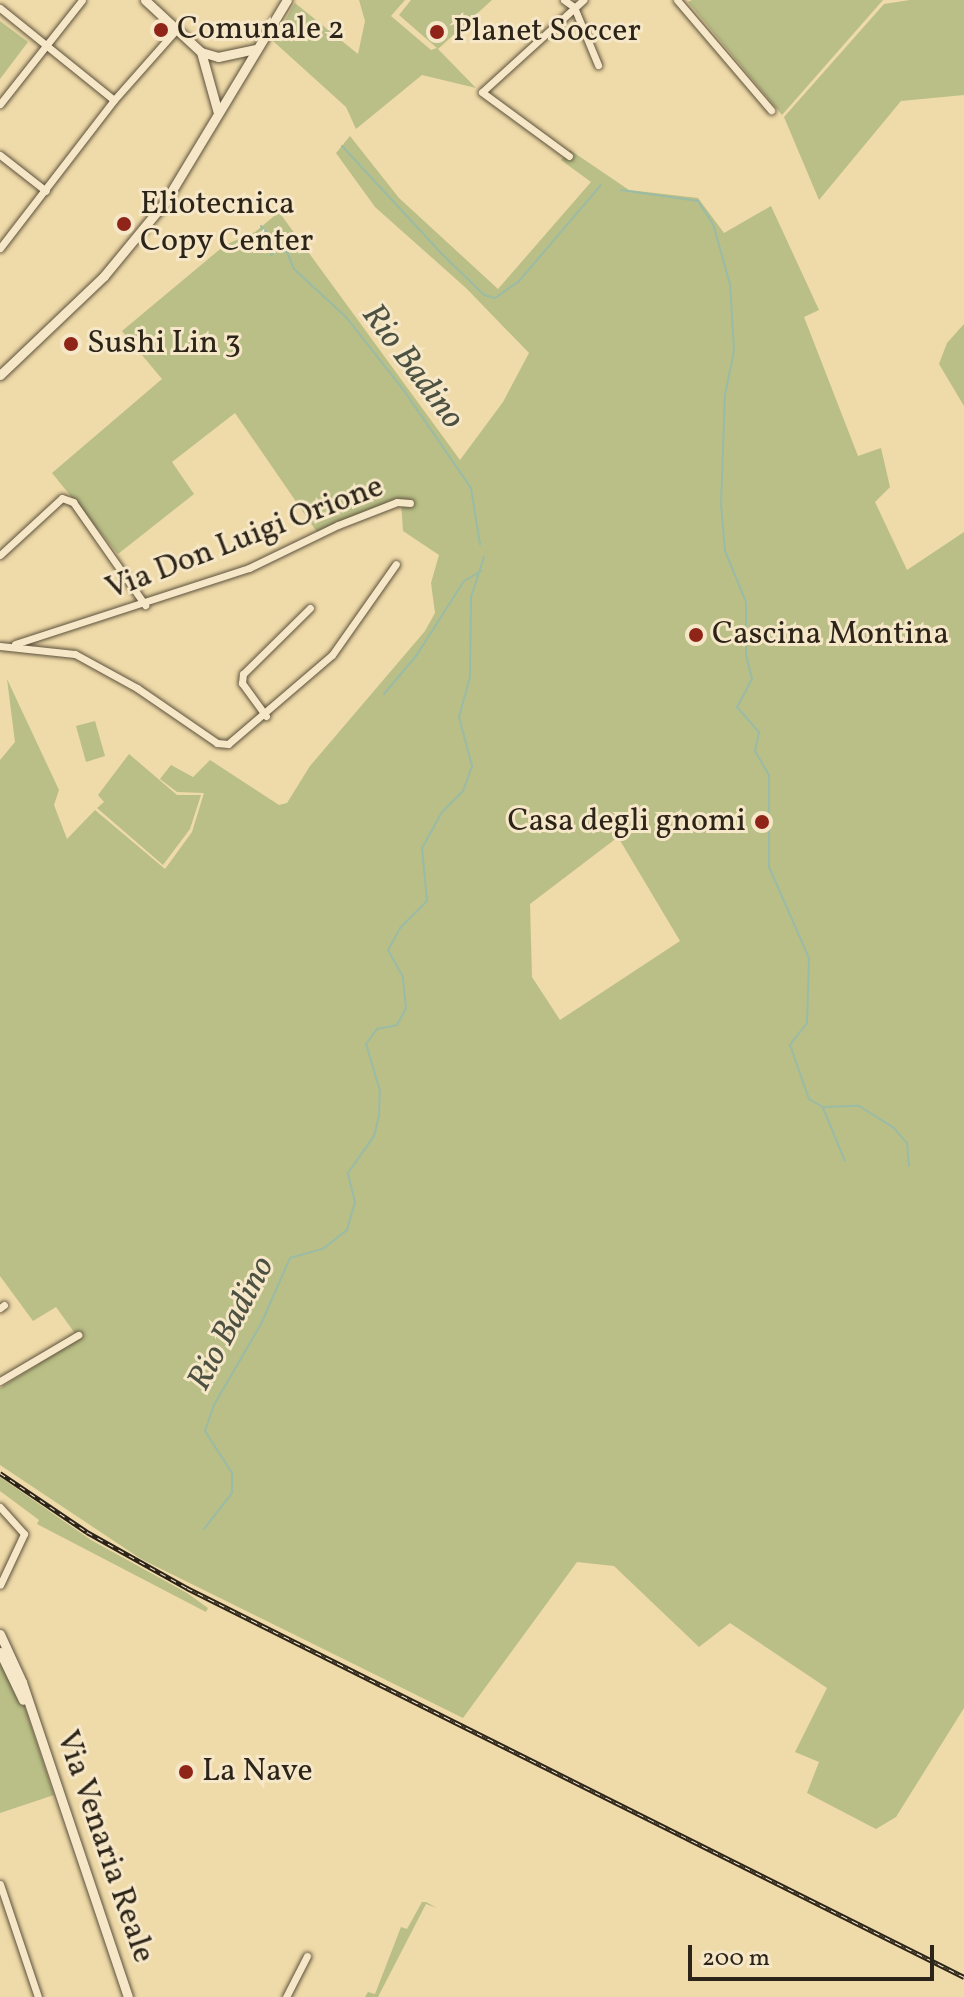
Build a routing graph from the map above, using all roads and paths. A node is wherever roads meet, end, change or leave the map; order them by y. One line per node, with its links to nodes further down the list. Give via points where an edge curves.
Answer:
1 (82, 0): 10 (street)
2 (145, 0): 9 (street)
3 (287, 0): 11 (street)
4 (564, 0): 7 (street)
5 (583, 0): 7 (street)
6 (677, 0): 20 (street)
7 (574, 7): 14 (street); 23 (street, via 482,92)
8 (0, 8): 10 (street)
9 (176, 30): 12 (street); 18 (street)
10 (46, 45): 18 (street); 19 (street)
11 (257, 49): 13 (street); 15 (street)
12 (201, 52): 13 (street); 16 (street)
13 (231, 55): 15 (street)
14 (598, 65)
15 (244, 72): 17 (street)
16 (213, 80): 17 (street); 21 (street)
17 (235, 85): 21 (street)
18 (114, 100): 24 (street)
19 (0, 104)
20 (771, 110)
21 (218, 113): 26 (street, via 182,178 138,238)
22 (0, 155): 24 (street)
23 (569, 156)
24 (46, 191): 25 (street)
25 (0, 248)
26 (0, 375)
27 (410, 503): 30 (street, Via Don Luigi Orione, via 397,502 249,568)
28 (0, 555): 30 (street, via 62,498 73,502)
29 (396, 564): 33 (street, via 340,646)
30 (145, 605): 32 (street, Via Don Luigi Orione)
31 (310, 608): 33 (street, via 243,674 242,683)
32 (3, 646): 33 (street, via 75,654 137,688 217,743 242,737)
33 (266, 716)
34 (78, 1335): 35 (street)
35 (0, 1381)
36 (0, 1507): 37 (street, via 24,1534)
37 (0, 1585)
38 (0, 1634): 40 (street, Via Venaria Reale)
39 (0, 1652): 40 (street, Via Venaria Reale)
40 (30, 1713): 44 (street, Via Venaria Reale)
41 (0, 1884): 43 (street)
42 (307, 1956): 45 (street)
43 (38, 1997)
44 (128, 1997)
45 (286, 1997)

